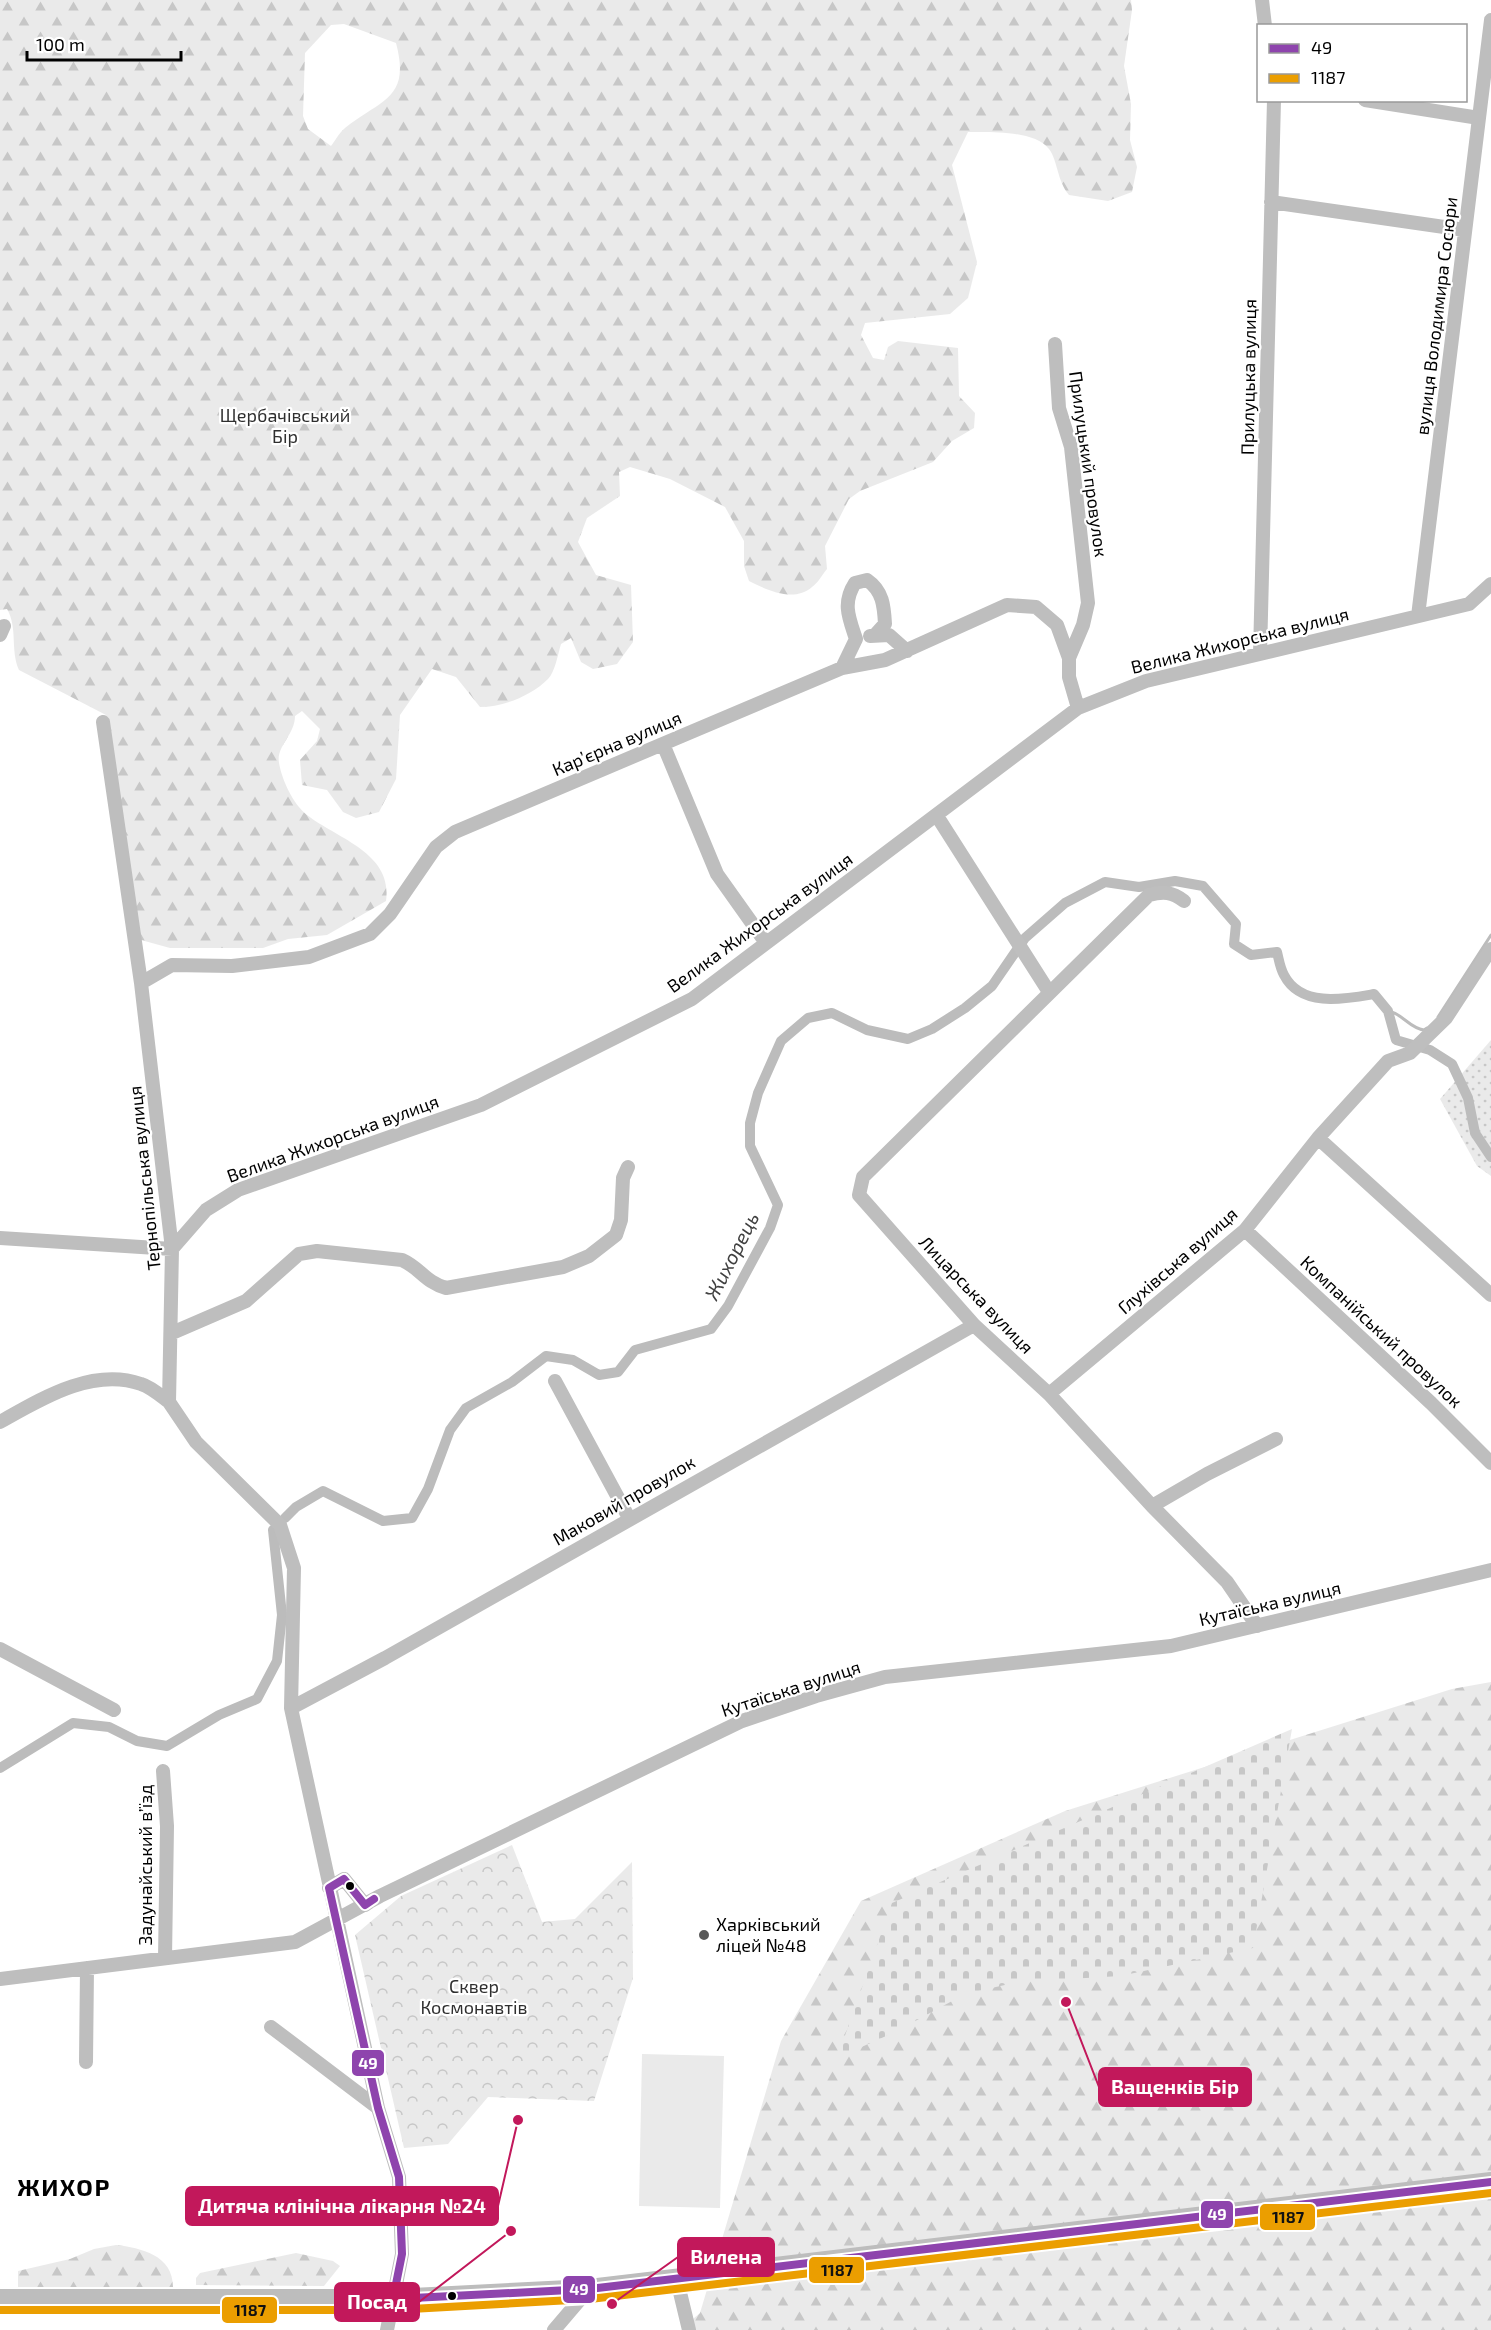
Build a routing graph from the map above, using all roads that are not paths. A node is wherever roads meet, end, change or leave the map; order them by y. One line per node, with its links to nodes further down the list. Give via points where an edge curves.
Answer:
1 (1262, 0): 3 (street)
2 (1491, 20): 6 (street, вулиця Володимира Сосюри)
3 (1265, 24)
4 (1274, 102): 7 (street, Прилуцька вулиця)
5 (1378, 102): 6 (street)
6 (1479, 118): 8 (street, вулиця Володимира Сосюри)
7 (1270, 202): 8 (street); 15 (street, Прилуцька вулиця)
8 (1465, 230): 11 (street, вулиця Володимира Сосюри)
9 (1055, 344): 16 (street, Прилуцький провулок, via 1059,408 1071,447 1088,603)
10 (1491, 584): 11 (street, Велика Жихорська вулиця, via 1469,604)
11 (1418, 616): 15 (street, Велика Жихорська вулиця)
12 (876, 634): 13 (street); 13 (street, via 885,624 884,604 877,587 867,580 855,583 846,609); 14 (street, via 889,635)
13 (856, 639): 17 (street)
14 (907, 651): 16 (street, Кар’єрна вулиця, via 1007,605 1036,607 1057,625); 17 (street, Кар’єрна вулиця, via 885,660)
15 (1260, 654): 18 (street, Велика Жихорська вулиця, via 1146,681)
16 (1070, 658): 18 (street, Кар’єрна вулиця, via 1069,677)
17 (842, 668): 20 (street, Кар’єрна вулиця)
18 (1078, 708): 21 (street, Велика Жихорська вулиця)
19 (103, 722): 25 (street, Тернопільська вулиця)
20 (663, 744): 23 (street, via 717,874); 25 (street, Кар’єрна вулиця, via 454,831 436,847 390,914 370,934 309,957 232,966 172,965)
21 (937, 816): 23 (street, Велика Жихорська вулиця); 26 (street)
22 (1184, 901): 26 (street, Лицарська вулиця, via 1163,891 1149,895)
23 (766, 943): 31 (street, Велика Жихорська вулиця, via 692,999 482,1105 238,1190 206,1210)
24 (1491, 949): 27 (street, Глухівська вулиця, via 1446,1018 1410,1053 1389,1061)
25 (141, 983): 31 (street, Тернопільська вулиця)
26 (1049, 992): 33 (street, Лицарська вулиця, via 862,1177 859,1195)
27 (1318, 1138): 29 (street, Глухівська вулиця); 32 (street)
28 (628, 1167): 34 (street, via 623,1178 621,1220 616,1235 589,1256 563,1267 446,1288 432,1284 414,1265 402,1260 317,1251 299,1254 246,1301)
29 (1245, 1230): 36 (street, Глухівська вулиця); 40 (street, Компанійський провулок)
30 (0, 1238): 31 (street)
31 (172, 1249): 34 (street, Тернопільська вулиця)
32 (1491, 1295)
33 (974, 1325): 36 (street, Лицарська вулиця); 42 (street, Маковий провулок)
34 (172, 1333): 37 (street, Тернопільська вулиця)
35 (555, 1381): 42 (street)
36 (1049, 1394): 41 (street, Лицарська вулиця)
37 (169, 1402): 38 (street, via 142,1384 118,1380 80,1383 46,1396); 46 (street, via 196,1442 280,1525 294,1568)
38 (0, 1422)
39 (1276, 1438): 41 (street)
40 (1491, 1463)
41 (1152, 1506): 44 (street, Лицарська вулиця, via 1227,1582)
42 (629, 1518): 46 (street, Маковий провулок)
43 (1491, 1570): 44 (street, Кутаїська вулиця)
44 (1257, 1626): 50 (street, Кутаїська вулиця, via 1171,1646 885,1677 816,1696 742,1721)
45 (0, 1649): 47 (street)
46 (291, 1708): 49 (street)
47 (114, 1710)
48 (163, 1771): 52 (street, Задунайський в’їзд, via 167,1826)
49 (330, 1888): 50 (street, via 344,1879 365,1905); 51 (street)
50 (374, 1899): 51 (street, Кутаїська вулиця)
51 (337, 1921): 52 (street, Кутаїська вулиця, via 295,1942); 57 (street)
52 (165, 1958): 53 (street, Кутаїська вулиця)
53 (87, 1968): 54 (street, Кутаїська вулиця); 56 (street)
54 (0, 1979)
55 (271, 2027): 57 (street)
56 (86, 2062)
57 (378, 2108): 62 (street, via 399,2177 402,2254)
58 (1491, 2182): 59 (highway)
59 (677, 2280): 60 (highway); 65 (street)
60 (589, 2289): 62 (highway); 64 (street)
61 (0, 2299): 62 (highway)
62 (393, 2299): 63 (street)
63 (387, 2330)
64 (554, 2330)
65 (689, 2330)

